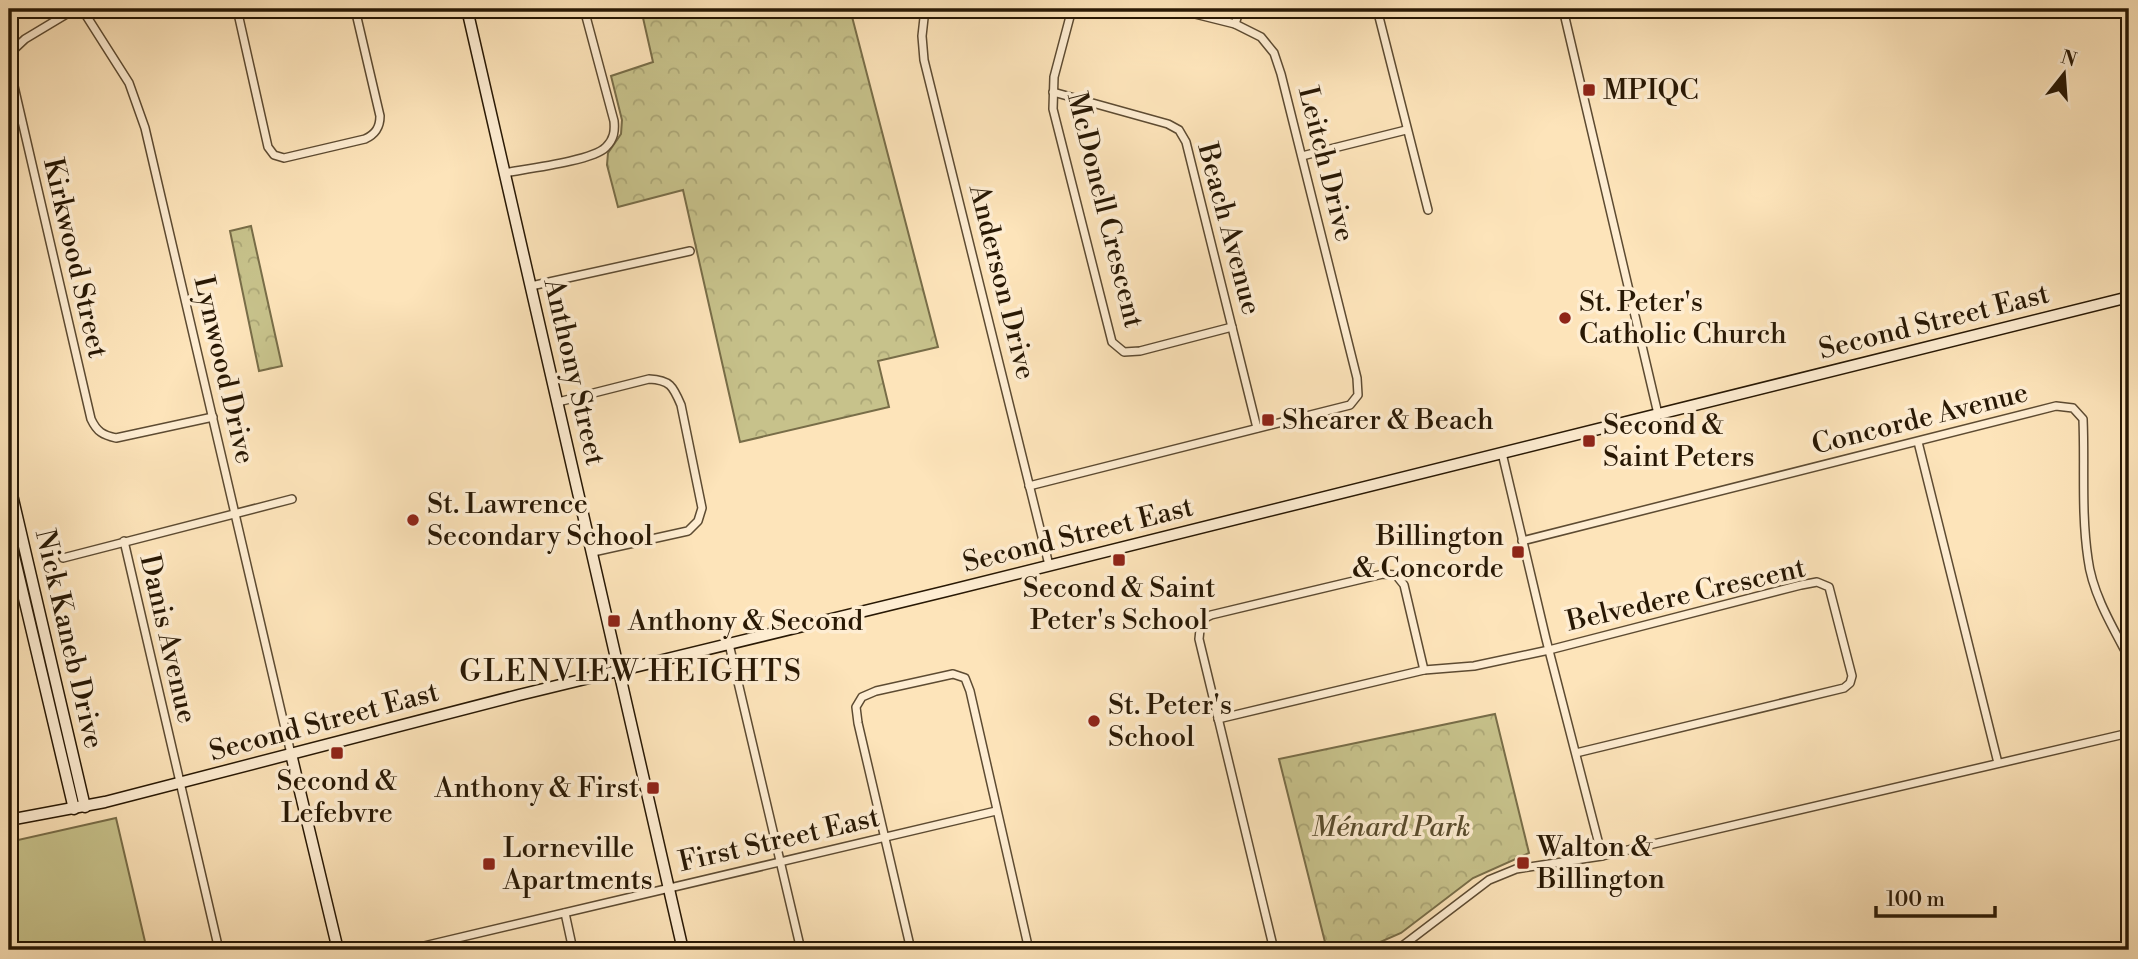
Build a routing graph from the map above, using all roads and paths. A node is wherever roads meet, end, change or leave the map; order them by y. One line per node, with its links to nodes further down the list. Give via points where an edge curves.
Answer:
1 (75, 9): 25 (street, Kirkwood Street, via 25,39 10,53 10,69 91,419 96,430 116,438)
2 (82, 9): 25 (street, Lynwood Drive, via 129,83 145,128)
3 (237, 9): 4 (street, via 269,148 275,156 285,158 365,139 378,129 380,114)
4 (355, 9)
5 (467, 9): 17 (main road, Anthony Street)
6 (584, 9): 17 (street, via 615,134 606,148 590,156)
7 (925, 9): 30 (street, Anderson Drive, via 924,60)
8 (1072, 9): 14 (street, McDonell Crescent)
9 (1175, 9): 13 (street, Leitch Drive)
10 (1240, 9): 13 (street)
11 (1377, 9): 15 (street)
12 (1563, 9): 24 (street)
13 (1236, 24): 16 (street, Leitch Drive, via 1261,37 1274,53)
14 (1053, 92): 22 (street, Beach Avenue, via 1179,130 1186,142); 22 (street, McDonell Crescent, via 1057,127 1112,342 1124,352 1140,351)
15 (1406, 130): 16 (street); 18 (street)
16 (1302, 156): 26 (street, Leitch Drive, via 1359,396 1350,405)
17 (504, 173): 20 (main road, Anthony Street)
18 (1428, 210)
19 (690, 251): 20 (street)
20 (531, 286): 23 (main road, Anthony Street)
21 (2129, 297): 24 (main road, Second Street East)
22 (1232, 327): 26 (street, Beach Avenue)
23 (558, 402): 36 (main road, Anthony Street); 36 (street, via 649,379 664,380 675,389 681,405 702,508 698,521 688,531)
24 (1658, 414): 28 (main road, Second Street East)
25 (213, 417): 32 (street, Lynwood Drive)
26 (1257, 428): 30 (street)
27 (1918, 442): 35 (street, Concorde Avenue); 41 (street, Concorde Avenue, via 2056,406 2073,408 2083,419 2088,561); 48 (street)
28 (1502, 453): 35 (street); 38 (main road, Second Street East)
29 (9, 482): 50 (main road, Nick Kaneb Drive)
30 (1029, 486): 38 (street, Anderson Drive)
31 (292, 499): 32 (street)
32 (236, 514): 34 (street); 47 (street, Lynwood Drive)
33 (9, 535): 50 (main road, Nick Kaneb Drive)
34 (124, 541): 37 (street); 49 (street, Danis Avenue)
35 (1522, 541): 40 (street)
36 (593, 552): 43 (main road, Anthony Street)
37 (63, 558)
38 (1049, 565): 39 (main road, Second Street East)
39 (729, 644): 43 (main road, Second Street East); 57 (street)
40 (1549, 650): 42 (street, Belvedere Crescent, via 1474,666); 46 (street); 46 (street, Belvedere Crescent, via 1817,582 1829,587 1833,599 1853,676 1844,688)
41 (2129, 658)
42 (1424, 670): 44 (street, Belvedere Crescent); 44 (street, via 1404,585 1396,575 1383,574 1201,620 1199,639)
43 (617, 671): 47 (main road, Second Street East); 58 (main road, Anthony Street)
44 (1218, 719): 70 (street)
45 (2129, 733): 48 (street)
46 (1576, 753): 56 (street)
47 (291, 754): 49 (main road, Second Street East); 62 (main road)
48 (1998, 763): 56 (street)
49 (180, 783): 50 (main road, Second Street East); 61 (street, Danis Avenue)
50 (79, 808): 52 (main road, Second Street East)
51 (996, 811): 55 (street, First Street East); 55 (street, via 965,678 953,674 876,691 862,697 856,708); 69 (street)
52 (38, 815): 53 (main road, Second Street East); 54 (main road, Second Street East)
53 (9, 820)
54 (9, 828)
55 (884, 836): 57 (street, First Street East); 68 (street)
56 (1602, 856): 71 (street, via 1516,869 1489,880)
57 (780, 862): 58 (street, First Street East); 67 (street)
58 (668, 888): 59 (street, First Street East); 66 (main road, Anthony Street)
59 (565, 913): 60 (street, First Street East); 65 (street)
60 (448, 940): 63 (street, First Street East); 64 (street)
61 (219, 950)
62 (338, 950)
63 (407, 950)
64 (450, 950)
65 (573, 950)
66 (683, 950)
67 (801, 950)
68 (911, 950)
69 (1029, 950)
70 (1274, 950)
71 (1397, 950)

